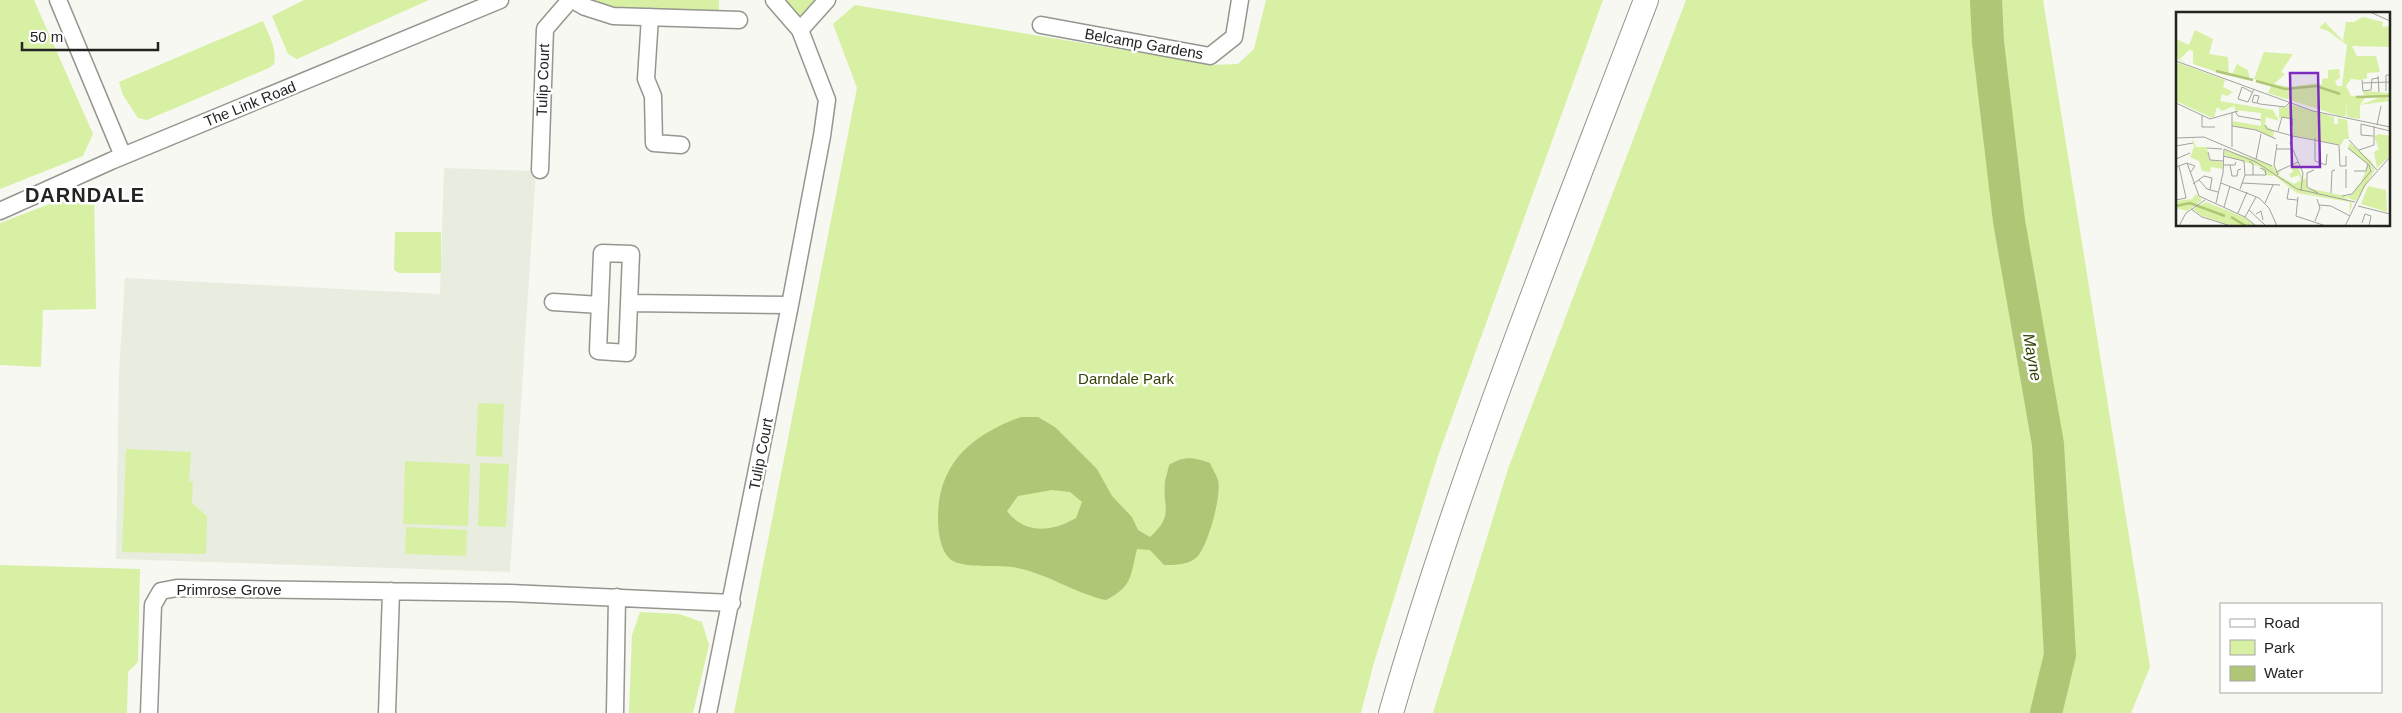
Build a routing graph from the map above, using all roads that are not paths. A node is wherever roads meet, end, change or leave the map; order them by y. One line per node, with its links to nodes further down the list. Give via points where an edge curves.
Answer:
1 (58, 0): 14 (street)
2 (500, 0): 8 (street, The Link Road)
3 (572, 0): 9 (street, Tulip Court, via 585,8 613,16); 15 (street, Tulip Court, via 545,29)
4 (774, 0): 12 (street)
5 (827, 0): 12 (street)
6 (1240, 0): 11 (street, Belcamp Gardens, via 1234,37 1210,56)
7 (1646, 0): 28 (main road, via 1485,421)
8 (472, 5): 14 (street, The Link Road)
9 (650, 17): 10 (street, Tulip Court); 13 (street, via 646,80 653,96 654,143)
10 (739, 20)
11 (1041, 25)
12 (800, 30): 20 (street, Tulip Court, via 827,100)
13 (682, 145)
14 (123, 156): 16 (street, The Link Road)
15 (540, 170)
16 (0, 211)
17 (553, 302): 19 (street)
18 (630, 304): 19 (street, via 628,353 598,351); 19 (street, via 631,254 602,253); 20 (street)
19 (600, 305)
20 (790, 305): 23 (street, Tulip Court)
21 (390, 591): 22 (street, Primrose Grove); 24 (street, Primrose Grove, via 177,588 161,591 153,605); 25 (street)
22 (617, 597): 23 (street, Primrose Grove); 26 (street)
23 (732, 603): 27 (street)
24 (149, 713)
25 (387, 713)
26 (615, 713)
27 (708, 713)
28 (1391, 713)

